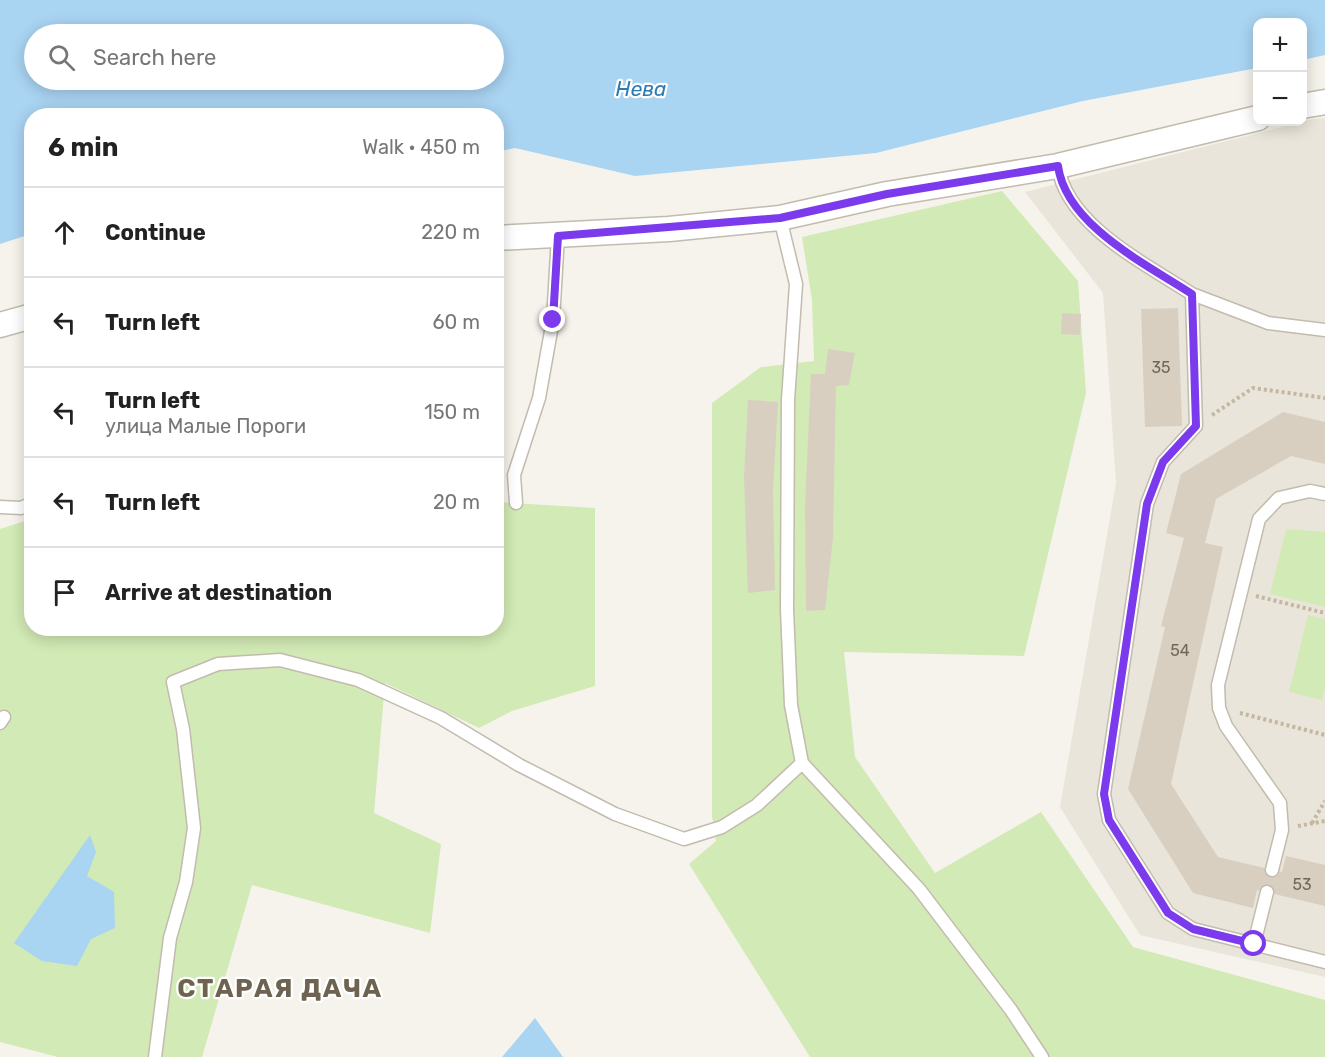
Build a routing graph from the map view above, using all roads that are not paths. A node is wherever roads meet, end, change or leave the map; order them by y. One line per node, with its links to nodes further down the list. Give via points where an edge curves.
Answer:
1 (1325, 102): 2 (street)
2 (1307, 105)
3 (1253, 119): 4 (street)
4 (1058, 166): 5 (street, via 887,194); 8 (lane, via 1073,203 1094,228)
5 (780, 218): 6 (street); 16 (lane, via 796,285 788,400 788,609 790,705)
6 (558, 236): 7 (street); 13 (lane, via 553,320 539,398 514,475)
7 (504, 237)
8 (1192, 294): 11 (lane, via 1268,322); 19 (lane, via 1196,426 1163,462 1147,504 1104,794 1109,820 1168,913 1193,929)
9 (24, 318): 10 (street)
10 (0, 326)
11 (1325, 330)
12 (1325, 494): 17 (lane, via 1310,491 1280,498 1259,519 1218,685 1219,708 1226,726 1280,803 1282,830)
13 (516, 503)
14 (0, 507): 15 (lane)
15 (24, 507)
16 (802, 763): 21 (lane, via 757,804 722,827 684,839 615,814 519,765 441,718 358,680 280,660 218,664 173,682 183,729 194,828 186,882 170,938); 22 (lane, via 919,889)
17 (1272, 870)
18 (1267, 892): 19 (lane)
19 (1254, 944): 20 (lane)
20 (1325, 962)
21 (155, 1057)
22 (1042, 1057)

